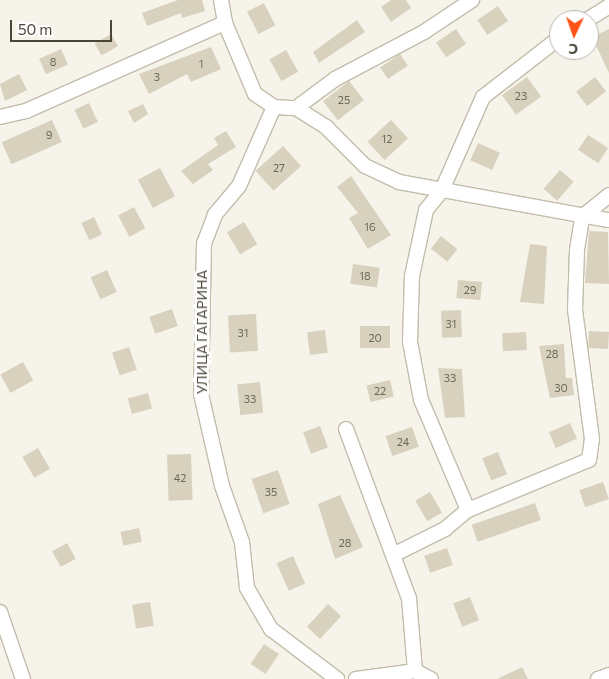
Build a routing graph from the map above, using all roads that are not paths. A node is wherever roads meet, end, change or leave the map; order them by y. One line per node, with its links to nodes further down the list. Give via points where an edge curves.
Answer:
1 (221, 0): 3 (street)
2 (472, 0): 6 (street, via 424,32 335,79)
3 (225, 23): 5 (street, via 255,94); 7 (street, via 26,111)
4 (549, 46): 8 (street, via 483,97)
5 (274, 107): 6 (street); 19 (street, УЛИЦА ГАГАРИНА, via 238,186 215,215 204,243 201,394 222,486 242,542 247,588 271,629)
6 (296, 108): 8 (street, via 326,127 365,166 399,182)
7 (0, 117)
8 (442, 190): 10 (street); 13 (street, via 426,210 412,276 410,342 421,400)
9 (609, 195): 10 (street)
10 (582, 217): 11 (street); 13 (street, via 575,310 592,440 589,460)
11 (609, 220)
12 (346, 429): 14 (street)
13 (468, 510): 14 (street, via 445,529)
14 (395, 554): 16 (street, via 409,598)
15 (0, 612): 18 (street)
16 (415, 671): 20 (street); 21 (street)
17 (609, 675): 22 (street)
18 (23, 679)
19 (337, 679)
20 (356, 679)
21 (431, 679)
22 (598, 679)

